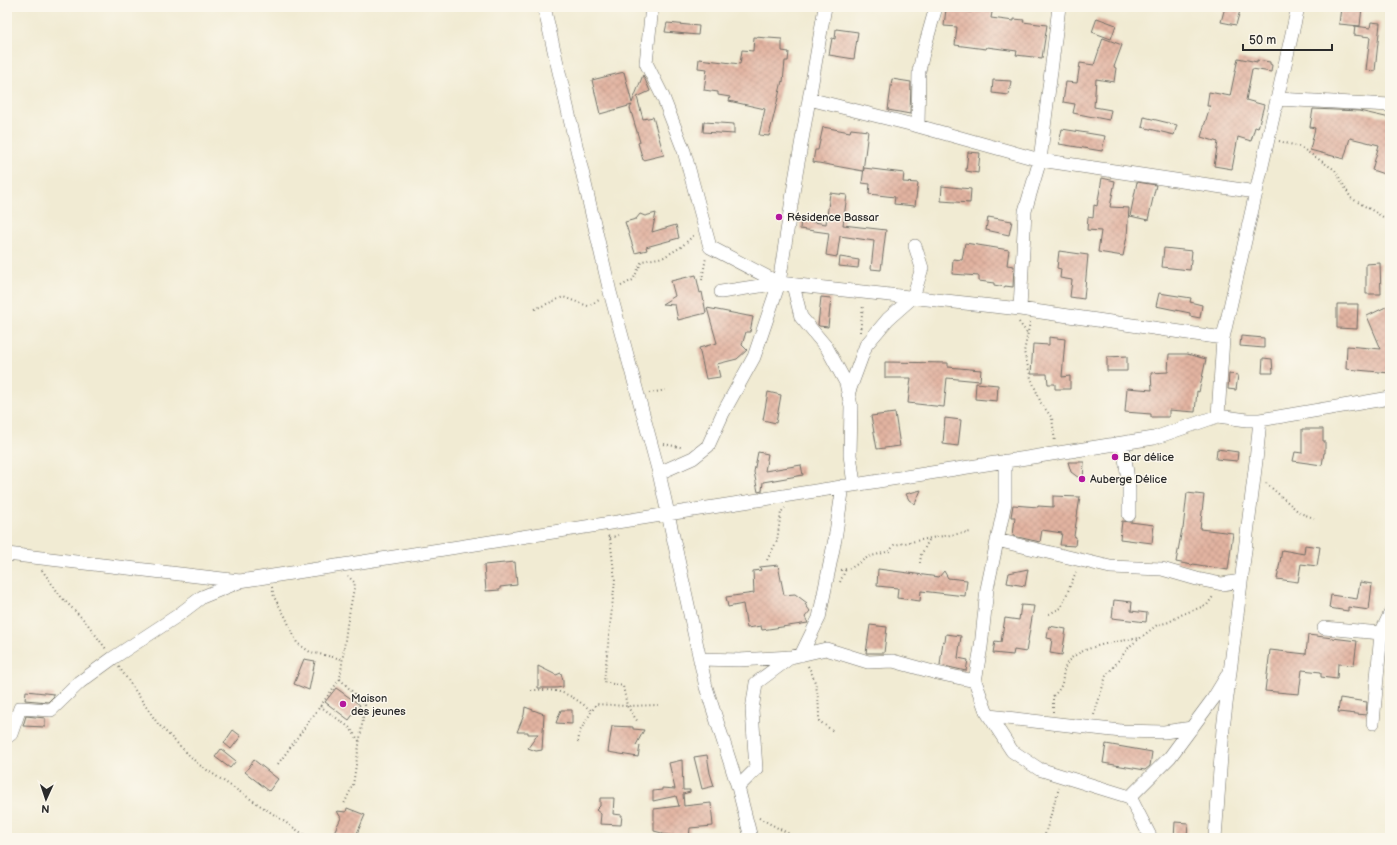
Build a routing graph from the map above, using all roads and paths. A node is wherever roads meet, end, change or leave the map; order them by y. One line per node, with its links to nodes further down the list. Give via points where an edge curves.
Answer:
1 (544, 7): 21 (street)
2 (652, 7): 15 (street, via 646,63 663,97 684,151)
3 (825, 7): 7 (street)
4 (936, 7): 10 (street, via 919,71)
5 (1059, 7): 12 (street)
6 (1298, 7): 8 (street)
7 (809, 99): 10 (street); 19 (street)
8 (1277, 99): 9 (street); 11 (street)
9 (1390, 105)
10 (918, 126): 12 (street)
11 (1268, 138): 13 (street); 14 (path, via 1300,147 1335,170 1351,198)
12 (1040, 160): 13 (street); 26 (street, via 1025,211)
13 (1256, 192): 28 (street)
14 (1390, 221)
15 (704, 227): 17 (street); 21 (path, via 681,247 664,257 642,261 632,280)
16 (915, 246): 24 (street, via 922,268)
17 (710, 247): 18 (path); 19 (street)
18 (702, 280)
19 (779, 283): 20 (street); 22 (street); 39 (street, via 754,358 708,446)
20 (793, 284): 23 (street); 31 (street, via 801,317 827,348 846,382)
21 (610, 292): 25 (path, via 588,306 563,297); 32 (street)
22 (721, 292)
23 (865, 292): 24 (street); 29 (path, via 859,339)
24 (913, 297): 26 (street); 29 (street, via 888,319 866,345)
25 (535, 309)
26 (1020, 309): 27 (street)
27 (1045, 313): 28 (street); 38 (path, via 1030,323 1024,352 1041,403 1052,418)
28 (1223, 338): 34 (street)
29 (863, 353): 31 (street)
30 (667, 390): 32 (path)
31 (848, 394): 43 (street)
32 (638, 395): 36 (street)
33 (1390, 398): 35 (street)
34 (1218, 416): 35 (street); 37 (street, via 1154,438)
35 (1260, 420): 41 (street)
36 (651, 442): 39 (path, via 680,447); 42 (street)
37 (1122, 443): 38 (street); 46 (street, via 1129,488)
38 (1057, 453): 40 (street)
39 (693, 458): 42 (street)
40 (1005, 461): 43 (street); 51 (street, via 1005,503)
41 (1255, 472): 47 (path, via 1300,513); 61 (street)
42 (659, 473): 45 (street)
43 (848, 485): 45 (street); 58 (street)
44 (786, 508): 54 (path, via 781,512 778,541)
45 (668, 513): 57 (street); 71 (street)
46 (1129, 515)
47 (1314, 518)
48 (971, 532): 50 (path)
49 (610, 538): 78 (path, via 615,580 604,682 623,686)
50 (930, 538): 56 (path, via 921,555); 58 (path, via 894,545 890,551 868,558 851,568)
51 (997, 540): 55 (street); 74 (street, via 987,589)
52 (7, 554): 53 (street)
53 (25, 556): 60 (street); 69 (path, via 44,572 62,598 86,622)
54 (767, 560)
55 (1082, 560): 62 (street, via 1110,567 1162,569); 63 (path, via 1061,608)
56 (920, 563)
57 (337, 566): 59 (street); 70 (path, via 355,583)
58 (828, 572): 68 (street, via 819,618)
59 (270, 577): 60 (street); 70 (path, via 274,597 297,643 310,652)
60 (240, 581): 69 (street, via 202,597)
61 (1241, 581): 62 (street); 72 (street)
62 (1222, 584): 67 (path, via 1207,605 1157,625)
63 (1049, 614)
64 (1390, 614): 66 (street)
65 (1324, 628): 66 (street)
66 (1381, 633): 83 (street)
67 (1141, 637): 82 (path, via 1076,654 1066,665 1061,688 1053,696 1053,713); 84 (path, via 1130,646 1106,676)
68 (796, 656): 71 (street, via 739,660); 74 (street, via 826,649 868,662 893,661); 86 (path, via 813,675 819,700 819,721); 92 (street, via 756,683 752,710 756,769)
69 (112, 658): 87 (street, via 80,682 51,710 20,708 11,734); 97 (path, via 158,724 198,764)
70 (342, 659): 73 (path)
71 (700, 659): 92 (street)
72 (1230, 671): 85 (street); 102 (street)
73 (340, 679): 77 (path); 88 (path, via 365,705)
74 (975, 681): 80 (street)
75 (532, 690): 79 (path, via 561,691)
76 (658, 705): 78 (path)
77 (320, 706): 88 (path, via 350,728); 90 (path)
78 (627, 706): 79 (path, via 596,704); 81 (path)
79 (592, 711): 89 (path, via 580,731)
80 (989, 716): 82 (street); 91 (street, via 1012,751 1040,769)
81 (638, 722)
82 (1042, 722): 84 (street)
83 (1373, 723)
84 (1090, 728): 85 (street, via 1164,732)
85 (1192, 728): 93 (street, via 1170,757)
86 (833, 731)
87 (7, 737)
88 (359, 741): 94 (path, via 353,785)
89 (578, 742)
90 (278, 764)
91 (1063, 776): 93 (street); 100 (path)
92 (738, 787): 95 (street)
93 (1130, 797): 101 (street)
94 (344, 804)
95 (745, 813): 98 (street); 99 (path)
96 (1390, 836): 103 (path)
97 (309, 838)
98 (751, 838)
99 (797, 838)
100 (1044, 838)
101 (1150, 838)
102 (1215, 838)
103 (1383, 838)

